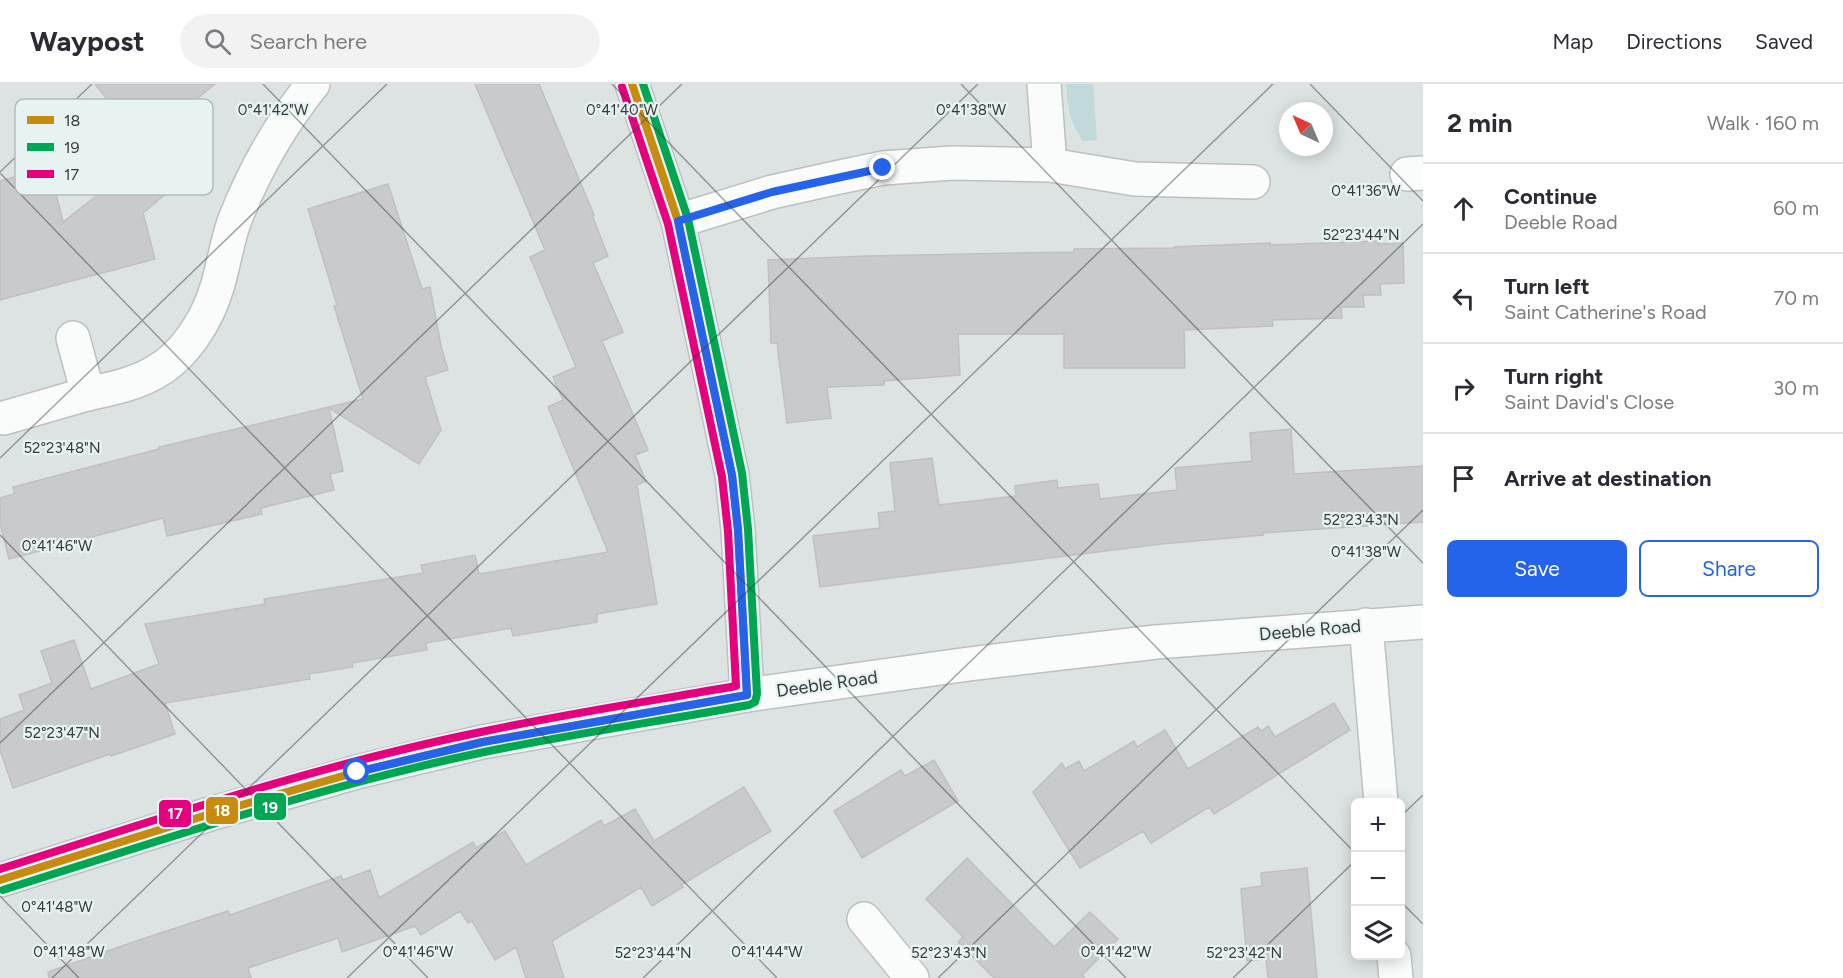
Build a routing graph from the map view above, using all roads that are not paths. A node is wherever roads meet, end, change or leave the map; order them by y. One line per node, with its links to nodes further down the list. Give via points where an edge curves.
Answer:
1 (313, 84): 8 (street, via 251,183 234,223 218,285 193,336 176,358 152,374)
2 (632, 84): 6 (street)
3 (1044, 84): 4 (street)
4 (1050, 165): 5 (street, via 1135,179); 6 (street, via 952,163 883,168 772,192)
5 (1253, 182)
6 (678, 221): 12 (street, via 732,475)
7 (73, 338): 8 (street)
8 (88, 394): 9 (street)
9 (4, 418)
10 (1423, 622): 11 (street, Deeble Road)
11 (1366, 625): 12 (street, Deeble Road, via 1156,642); 13 (street)
12 (747, 695): 14 (street, Deeble Road, via 483,742 357,772)
13 (1381, 798)
14 (0, 880)
15 (864, 919): 17 (street)
16 (1394, 960): 18 (street)
17 (912, 978)
18 (1396, 978)

